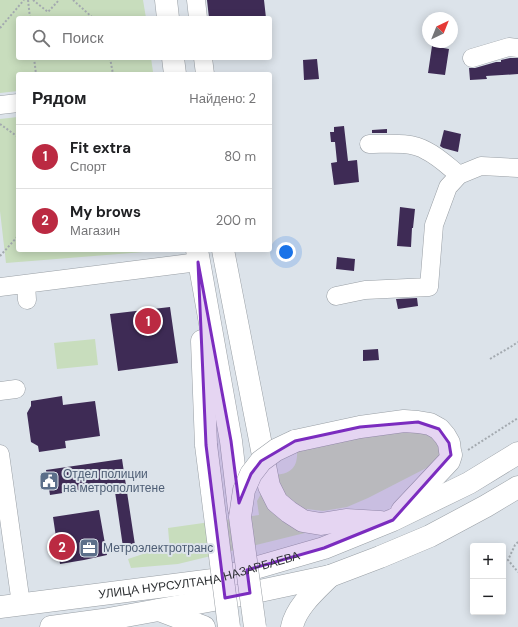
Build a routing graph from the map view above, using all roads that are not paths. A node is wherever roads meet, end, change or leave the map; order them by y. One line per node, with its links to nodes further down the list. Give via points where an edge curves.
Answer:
1 (166, 0): 3 (main road)
2 (196, 0): 4 (street)
3 (168, 16)
4 (198, 16)
5 (518, 48): 6 (street, via 508,47)
6 (472, 58)
7 (173, 60): 9 (main road)
8 (203, 60): 10 (street)
9 (175, 72)
10 (205, 72)
11 (16, 103): 12 (street)
12 (0, 105)
13 (370, 144): 15 (street, via 404,144 426,150)
14 (518, 168): 15 (street, via 480,166)
15 (459, 175): 19 (street, via 448,187 434,225 429,286 365,290)
16 (223, 252): 24 (main road, via 269,486 277,502 303,521 321,524 346,520)
17 (198, 256): 18 (street, via 27,292); 23 (main road, bridge, via 231,441); 31 (main road, bridge, via 206,445)
18 (0, 286)
19 (336, 296)
20 (518, 453): 24 (main road, УЛИЦА НУРСУЛТАНА НАЗАРБАЕВА, via 469,484)
21 (0, 454): 26 (street)
22 (518, 487): 25 (main road, via 430,536)
23 (240, 516): 24 (main road, bridge, via 244,490 250,474 261,461 295,441 360,427 404,421 430,424 439,430 449,443 449,461); 32 (main road, bridge)
24 (390, 521): 26 (main road, УЛИЦА НУРСУЛТАНА НАЗАРБАЕВА, via 324,548 213,580)
25 (330, 576): 27 (main road, via 241,596); 33 (main road, via 300,610)
26 (10, 606)
27 (158, 610): 28 (main road); 30 (main road)
28 (112, 623): 29 (main road)
29 (51, 627)
30 (204, 627)
31 (229, 627)
32 (255, 627)
33 (292, 627)

